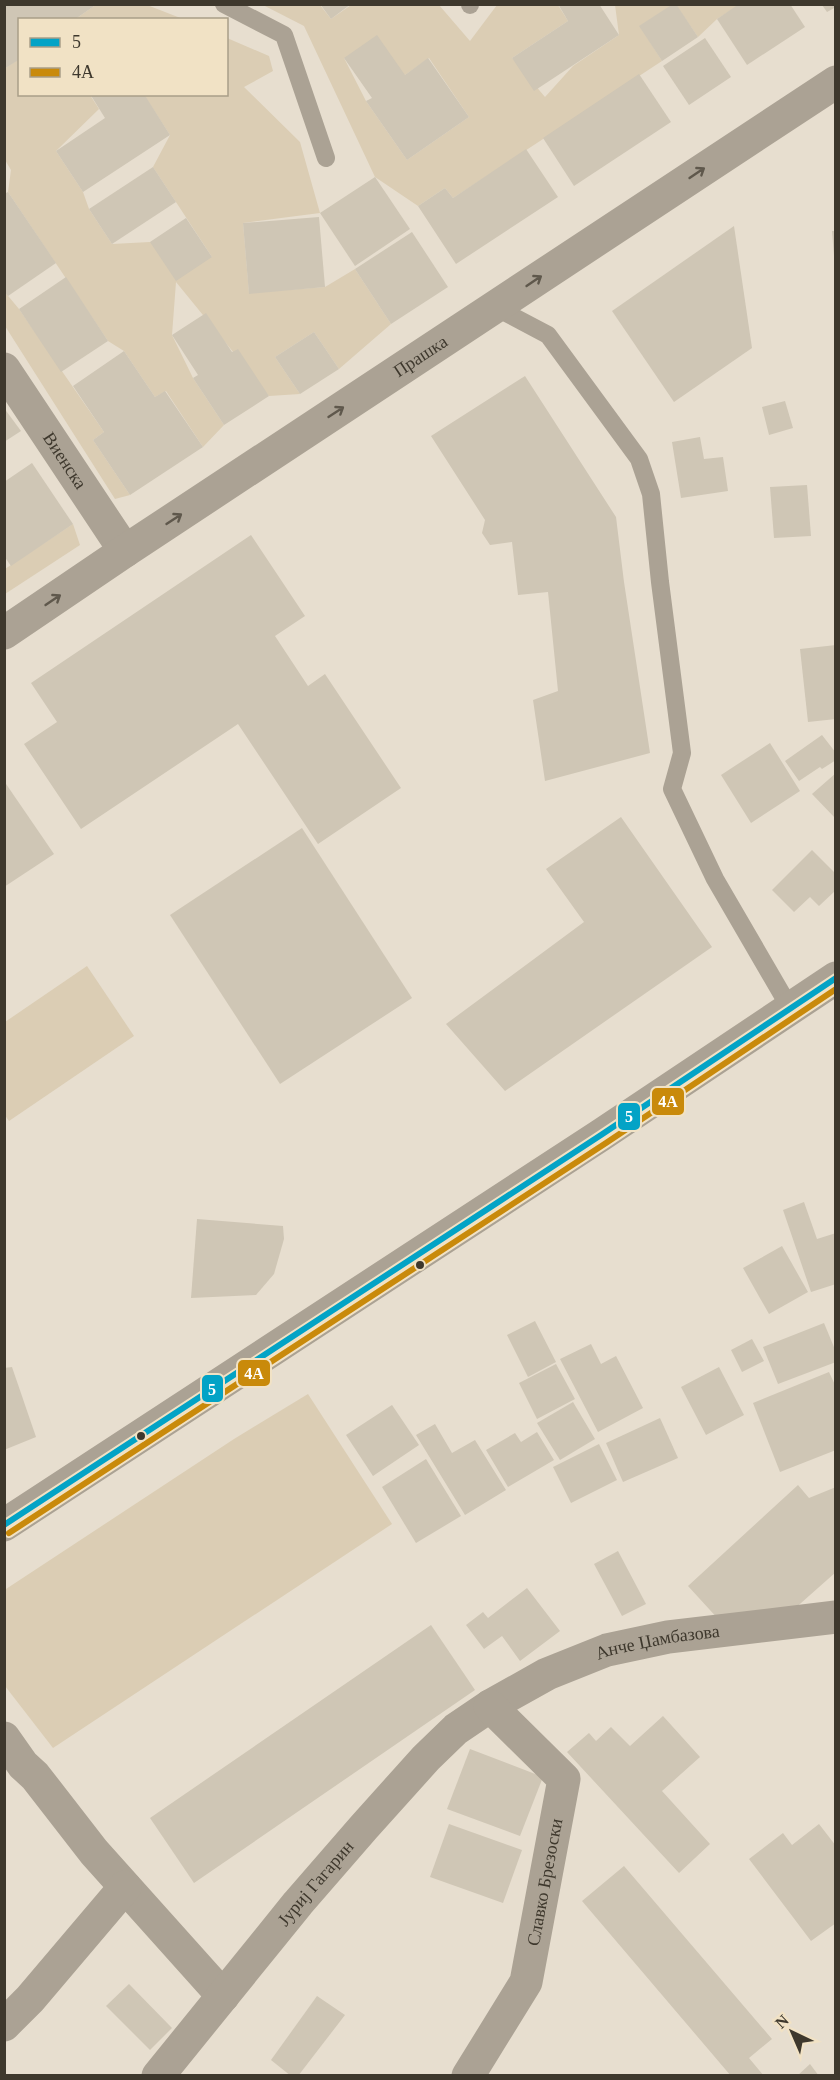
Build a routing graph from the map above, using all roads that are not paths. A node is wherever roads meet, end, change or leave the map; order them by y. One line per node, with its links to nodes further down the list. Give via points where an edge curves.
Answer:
1 (224, 4): 3 (lane, via 284,35)
2 (836, 81): 4 (street, Прашка, one-way to 2)
3 (326, 158)
4 (495, 307): 6 (street, Прашка, one-way to 4); 9 (lane, via 549,335 639,459 651,494 682,753 672,789 716,879)
5 (4, 369): 6 (street, Виенска)
6 (125, 551): 7 (street, Прашка, one-way to 6)
7 (4, 633)
8 (836, 978): 9 (street)
9 (790, 1008): 10 (street)
10 (4, 1526)
11 (836, 1617): 12 (street, Анче Џамбазова, via 668,1637 607,1650 547,1674)
12 (490, 1706): 15 (street, Јуриј Гагарин, via 456,1729 426,1758 298,1903); 18 (street, Славко Брезоски, via 564,1779 526,1982)
13 (4, 1738): 14 (street)
14 (125, 1887): 15 (street); 16 (street)
15 (223, 1996): 17 (street, Јуриј Гагарин)
16 (4, 2025)
17 (158, 2076)
18 (468, 2076)

